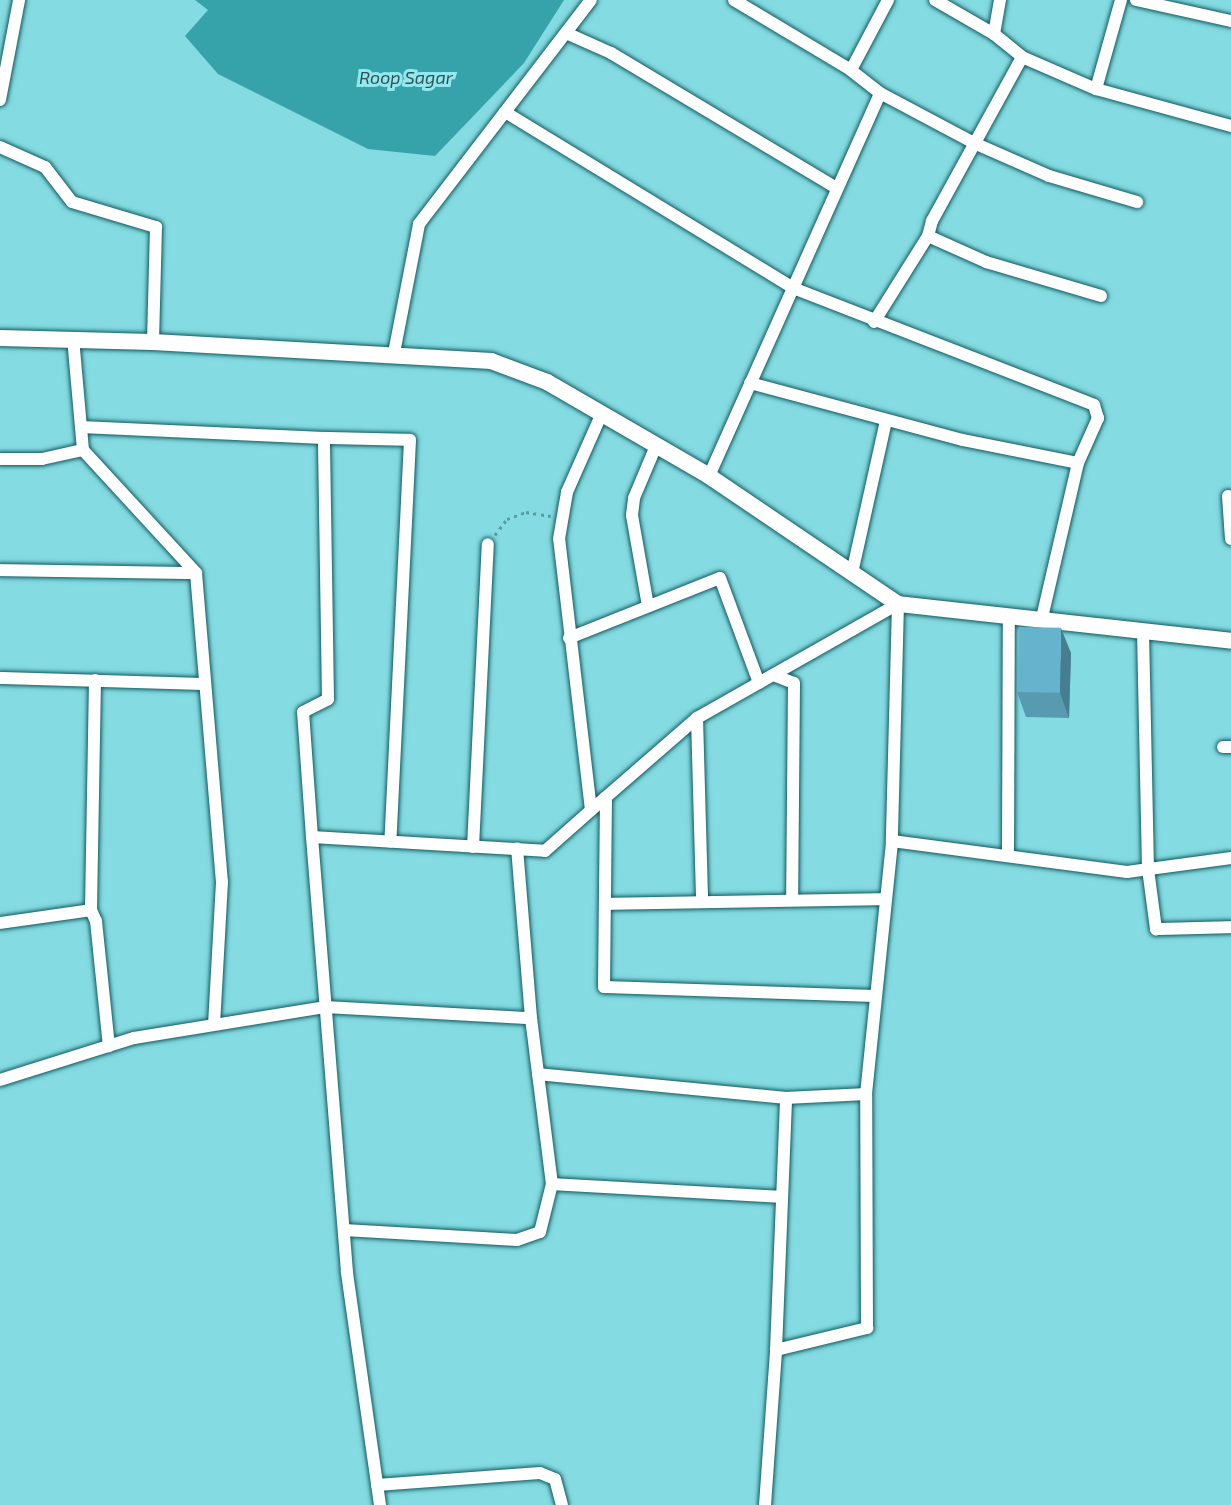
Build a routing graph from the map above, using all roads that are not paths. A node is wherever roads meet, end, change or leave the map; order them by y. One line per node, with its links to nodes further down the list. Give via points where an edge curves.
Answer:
1 (19, 0): 18 (street)
2 (591, 0): 12 (street)
3 (734, 0): 10 (street)
4 (761, 0): 10 (street)
5 (888, 0): 15 (street)
6 (935, 0): 13 (street)
7 (1000, 0): 13 (street)
8 (1121, 0): 16 (street)
9 (1136, 0): 11 (street)
10 (755, 12): 15 (street)
11 (1231, 21)
12 (566, 33): 19 (street); 23 (street, via 611,53)
13 (994, 34): 14 (street)
14 (1022, 57): 16 (street); 21 (street)
15 (851, 70): 17 (street)
16 (1096, 89): 20 (street)
17 (880, 93): 21 (street); 23 (street)
18 (0, 100)
19 (505, 112): 26 (street); 32 (street, via 419,225)
20 (1231, 126)
21 (974, 143): 24 (street, via 1049,176); 25 (street)
22 (0, 147): 31 (street, via 45,167 72,202 156,227)
23 (837, 188): 26 (street)
24 (1137, 202)
25 (928, 236): 27 (street, via 986,262); 28 (street)
26 (793, 288): 28 (street); 33 (street)
27 (1101, 296)
28 (874, 322): 41 (street, via 1094,405 1098,418)
29 (0, 338): 30 (street)
30 (73, 338): 31 (street); 36 (street)
31 (153, 342): 32 (street)
32 (393, 353): 34 (street, via 491,361 547,382)
33 (750, 383): 35 (street); 42 (street)
34 (602, 413): 38 (street); 54 (street, via 567,492 559,539)
35 (886, 421): 41 (street); 48 (street)
36 (81, 427): 37 (street); 39 (street)
37 (324, 438): 64 (street, via 328,699 303,712); 66 (street, via 410,440)
38 (656, 446): 42 (street); 50 (street, via 634,498 632,515)
39 (82, 450): 40 (street, via 42,459); 47 (street)
40 (0, 459)
41 (1078, 463): 52 (street)
42 (709, 476): 48 (street)
43 (1228, 496): 44 (street)
44 (1231, 539)
45 (488, 544): 67 (street)
46 (0, 570): 47 (street)
47 (196, 573): 60 (street)
48 (852, 573): 49 (street)
49 (898, 604): 51 (street); 56 (street); 65 (street)
50 (648, 606): 54 (street); 59 (street, via 720,578)
51 (1009, 615): 52 (street); 69 (street)
52 (1042, 618): 53 (street)
53 (1143, 631): 55 (street); 71 (street)
54 (569, 638): 63 (street)
55 (1231, 641)
56 (773, 675): 59 (street); 73 (street, via 794,682)
57 (0, 678): 58 (street)
58 (95, 680): 60 (street); 76 (street)
59 (759, 683): 61 (street)
60 (205, 684): 82 (street, via 222,882)
61 (697, 718): 62 (street); 74 (street)
62 (606, 797): 63 (street); 75 (street)
63 (591, 810): 68 (street, via 545,851)
64 (312, 837): 66 (street); 80 (street)
65 (892, 841): 69 (street); 72 (street)
66 (390, 842): 67 (street)
67 (473, 847): 68 (street)
68 (518, 849): 81 (street)
69 (1008, 855): 71 (street, via 1127,872)
70 (1231, 858): 71 (street)
71 (1148, 869): 78 (street, via 1156,930)
72 (886, 899): 73 (street); 79 (street)
73 (792, 900): 74 (street)
74 (702, 902): 75 (street)
75 (605, 904): 79 (street, via 604,987)
76 (91, 910): 77 (street); 83 (street, via 96,921)
77 (0, 923)
78 (1231, 927)
79 (876, 996): 86 (street)
80 (325, 1006): 81 (street); 82 (street); 90 (street)
81 (531, 1018): 84 (street)
82 (214, 1024): 83 (street)
83 (109, 1046): 85 (street)
84 (538, 1074): 87 (street); 88 (street)
85 (0, 1080)
86 (866, 1094): 87 (street); 91 (street, via 867,1328)
87 (786, 1098): 89 (street)
88 (552, 1184): 89 (street); 90 (street, via 540,1232 517,1240)
89 (782, 1197): 91 (street)
90 (344, 1230): 92 (street)
91 (776, 1350): 95 (street)
92 (377, 1485): 93 (street); 94 (street, via 540,1473 555,1479)
93 (380, 1505)
94 (562, 1505)
95 (765, 1505)

